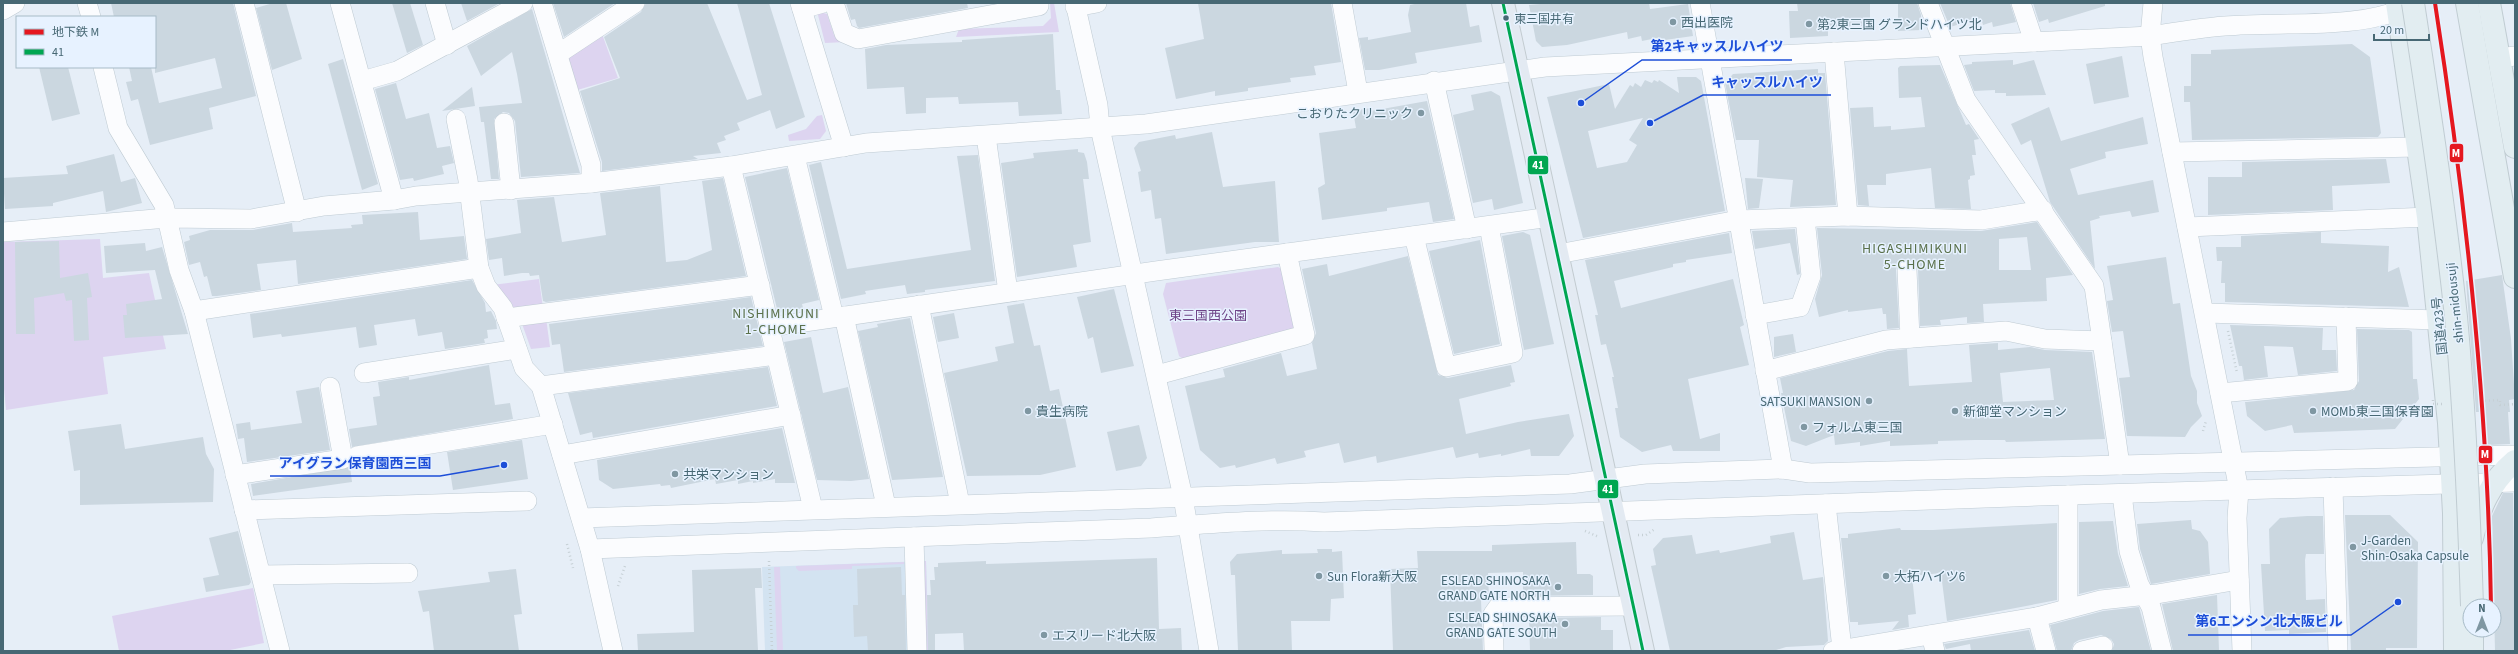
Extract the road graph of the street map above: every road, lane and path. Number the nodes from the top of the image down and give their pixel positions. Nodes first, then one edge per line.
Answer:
1 (15, 3) edge
2 (87, 3) edge
3 (244, 3) edge
4 (340, 3) edge
5 (435, 3) edge
6 (523, 3) edge
7 (542, 3) edge
8 (635, 3) edge
9 (822, 3) edge
10 (834, 3) edge
11 (1039, 3) edge
12 (1097, 3) edge
13 (1342, 3) edge
14 (1503, 3) edge
15 (1700, 3) edge
16 (1928, 3) edge
17 (2021, 3) edge
18 (2153, 3) edge
19 (2467, 3) edge
20 (2489, 3) edge
21 (1075, 5) edge
22 (2406, 5) edge
23 (801, 6) edge
24 (3, 10) edge
25 (91, 16) edge
26 (2150, 36) junction
27 (2034, 42) junction
28 (446, 45) junction
29 (1943, 47) junction
30 (1834, 52) junction
31 (558, 54) junction
32 (2507, 57) edge
33 (1709, 58) junction
34 (103, 68) edge
35 (1518, 70) junction
36 (362, 81) junction
37 (1434, 81) junction
38 (1358, 92) junction
39 (456, 119) dead end
40 (504, 123) dead end
41 (1100, 128) junction
42 (986, 136) junction
43 (844, 147) junction
44 (2418, 147) junction
45 (2515, 147) edge
46 (2172, 152) junction
47 (795, 156) junction
48 (732, 166) junction
49 (591, 183) junction
50 (512, 190) junction
51 (470, 193) junction
52 (394, 200) junction
53 (2043, 210) junction
54 (297, 212) junction
55 (1848, 216) junction
56 (2428, 217) junction
57 (167, 218) junction
58 (1550, 218) junction
59 (1804, 218) junction
60 (1738, 220) junction
61 (1489, 226) junction
62 (2187, 228) junction
63 (1467, 229) junction
64 (3, 232) edge
65 (1414, 236) junction
66 (1287, 253) junction
67 (1558, 254) junction
68 (478, 268) junction
69 (1907, 270) dead end
70 (1135, 274) junction
71 (2515, 277) edge
72 (760, 285) junction
73 (1008, 292) junction
74 (919, 305) junction
75 (194, 311) junction
76 (2204, 313) junction
77 (839, 316) junction
78 (1755, 316) junction
79 (2346, 317) junction
80 (506, 318) junction
81 (2439, 320) junction
82 (770, 327) junction
83 (1910, 338) junction
84 (2102, 341) junction
85 (517, 349) junction
86 (776, 355) junction
87 (1765, 371) junction
88 (364, 373) dead end
89 (1158, 375) junction
90 (541, 386) junction
91 (330, 387) dead end
92 (2220, 393) junction
93 (791, 415) junction
94 (553, 424) junction
95 (2514, 454) edge
96 (562, 455) junction
97 (357, 456) dead end
98 (2451, 457) junction
99 (2232, 462) junction
100 (2120, 465) junction
101 (1783, 470) junction
102 (235, 475) junction
103 (1607, 479) junction
104 (2515, 482) edge
105 (2487, 483) junction
106 (2452, 484) junction
107 (2333, 487) junction
108 (2239, 490) junction
109 (2122, 494) junction
110 (2068, 495) junction
111 (1184, 497) junction
112 (527, 501) dead end
113 (960, 504) junction
114 (1826, 504) junction
115 (886, 506) junction
116 (813, 509) junction
117 (244, 510) junction
118 (1614, 512) junction
119 (581, 518) junction
120 (1189, 525) junction
121 (914, 537) junction
122 (768, 542) junction
123 (590, 549) junction
124 (408, 573) dead end
125 (261, 575) junction
126 (2239, 580) junction
127 (2144, 595) junction
128 (2462, 598) edge
129 (2463, 598) edge
130 (2465, 598) edge
131 (1633, 606) junction
132 (2068, 608) junction
133 (2462, 614) edge
134 (2038, 617) junction
135 (2472, 638) edge
136 (1933, 643) edge
137 (2103, 646) dead end
138 (1863, 648) edge
139 (1837, 650) edge
140 (280, 651) edge
141 (613, 651) edge
142 (772, 651) edge
143 (917, 651) edge
144 (1209, 651) edge
145 (1494, 651) edge
146 (1643, 651) edge
147 (2046, 651) edge
148 (2084, 651) edge
149 (2162, 651) edge
150 (2242, 651) edge
151 (2338, 651) edge
152 (2455, 651) edge
153 (2472, 651) edge

1 - 24 street
2 - 25 street
3 - 54 street
4 - 36 street
5 - 28 street
6 - 28 street
7 - 31 street
8 - 31 street
9 - 23 street
10 - 11 street
12 - 21 street
13 - 38 street
14 - 35 main road
15 - 33 street
16 - 29 street
17 - 27 street
18 - 26 street
19 - 71 highway
20 - 32 highway
21 - 41 street
22 - 26 street
22 - 44 highway, 国道423号
22 - 129 highway, shin-midousuji, bridge
23 - 43 street
26 - 27 street
26 - 46 street
27 - 29 street
28 - 36 street
29 - 30 street
29 - 53 street
30 - 33 street
30 - 55 street
31 - 49 street
32 - 45 highway
33 - 35 street
33 - 60 street
34 - 57 street
35 - 37 street
35 - 58 main road
36 - 52 street
37 - 38 street
37 - 63 street
38 - 41 street
39 - 51 street
40 - 50 street
41 - 42 street
41 - 70 street
42 - 43 street
42 - 73 street
43 - 47 street
44 - 46 street
44 - 56 highway, 国道423号
46 - 62 street
47 - 48 street
47 - 77 street
48 - 49 street
48 - 72 street
49 - 50 street
50 - 51 street
51 - 52 street
51 - 68 street
52 - 54 street
53 - 55 street
53 - 84 street
54 - 57 street
55 - 59 street
56 - 62 street
56 - 81 highway, 国道423号
57 - 64 street
57 - 75 street
58 - 61 street
58 - 67 main road
59 - 60 street
59 - 78 street
60 - 67 street
60 - 78 street
61 - 63 street
61 - 65 street
62 - 76 street
63 - 65 street
65 - 66 street
66 - 70 street
66 - 89 street
67 - 103 main road
68 - 75 street
68 - 80 street
69 - 83 street
70 - 73 street
70 - 89 street
72 - 80 street
72 - 82 street
73 - 74 street
74 - 77 street
74 - 113 street
75 - 102 street
76 - 79 street
76 - 92 street
77 - 82 street
77 - 115 street
78 - 87 street
79 - 81 street
79 - 92 street
80 - 85 street
81 - 98 highway, 国道423号
82 - 86 street
83 - 84 street
83 - 87 street
84 - 100 street
85 - 88 street
85 - 90 street
86 - 90 street
86 - 93 street
87 - 101 street
89 - 111 street
90 - 94 street
91 - 102 street
92 - 99 street
93 - 96 street
93 - 116 street
94 - 96 street
94 - 97 street
95 - 98 street
95 - 105 highway
96 - 119 street
98 - 99 street
98 - 106 highway, 国道423号
99 - 100 street
99 - 108 street
100 - 101 street
101 - 103 street
102 - 117 street
103 - 111 street
103 - 118 main road
104 - 105 street
105 - 106 street
105 - 130 highway
106 - 107 street
106 - 128 highway, 国道423号
107 - 108 street
107 - 151 street
108 - 109 street
108 - 126 street
109 - 110 street
109 - 127 street
110 - 114 street
110 - 132 street
111 - 113 street
111 - 120 street
112 - 117 street
113 - 115 street
114 - 118 street
114 - 139 street
115 - 116 street
116 - 119 street
117 - 125 street
118 - 120 street
118 - 131 main road
119 - 123 street
120 - 121 street
120 - 144 street
121 - 122 street
121 - 143 street
122 - 123 street
122 - 142 path
123 - 141 street
124 - 125 street
125 - 140 street
126 - 127 street
126 - 150 street
127 - 132 street
127 - 149 street
131 - 145 street
131 - 146 main road
132 - 134 street
133 - 152 highway, 国道423号
134 - 136 street
134 - 147 street
135 - 153 highway
136 - 138 street
137 - 148 street
138 - 139 street

